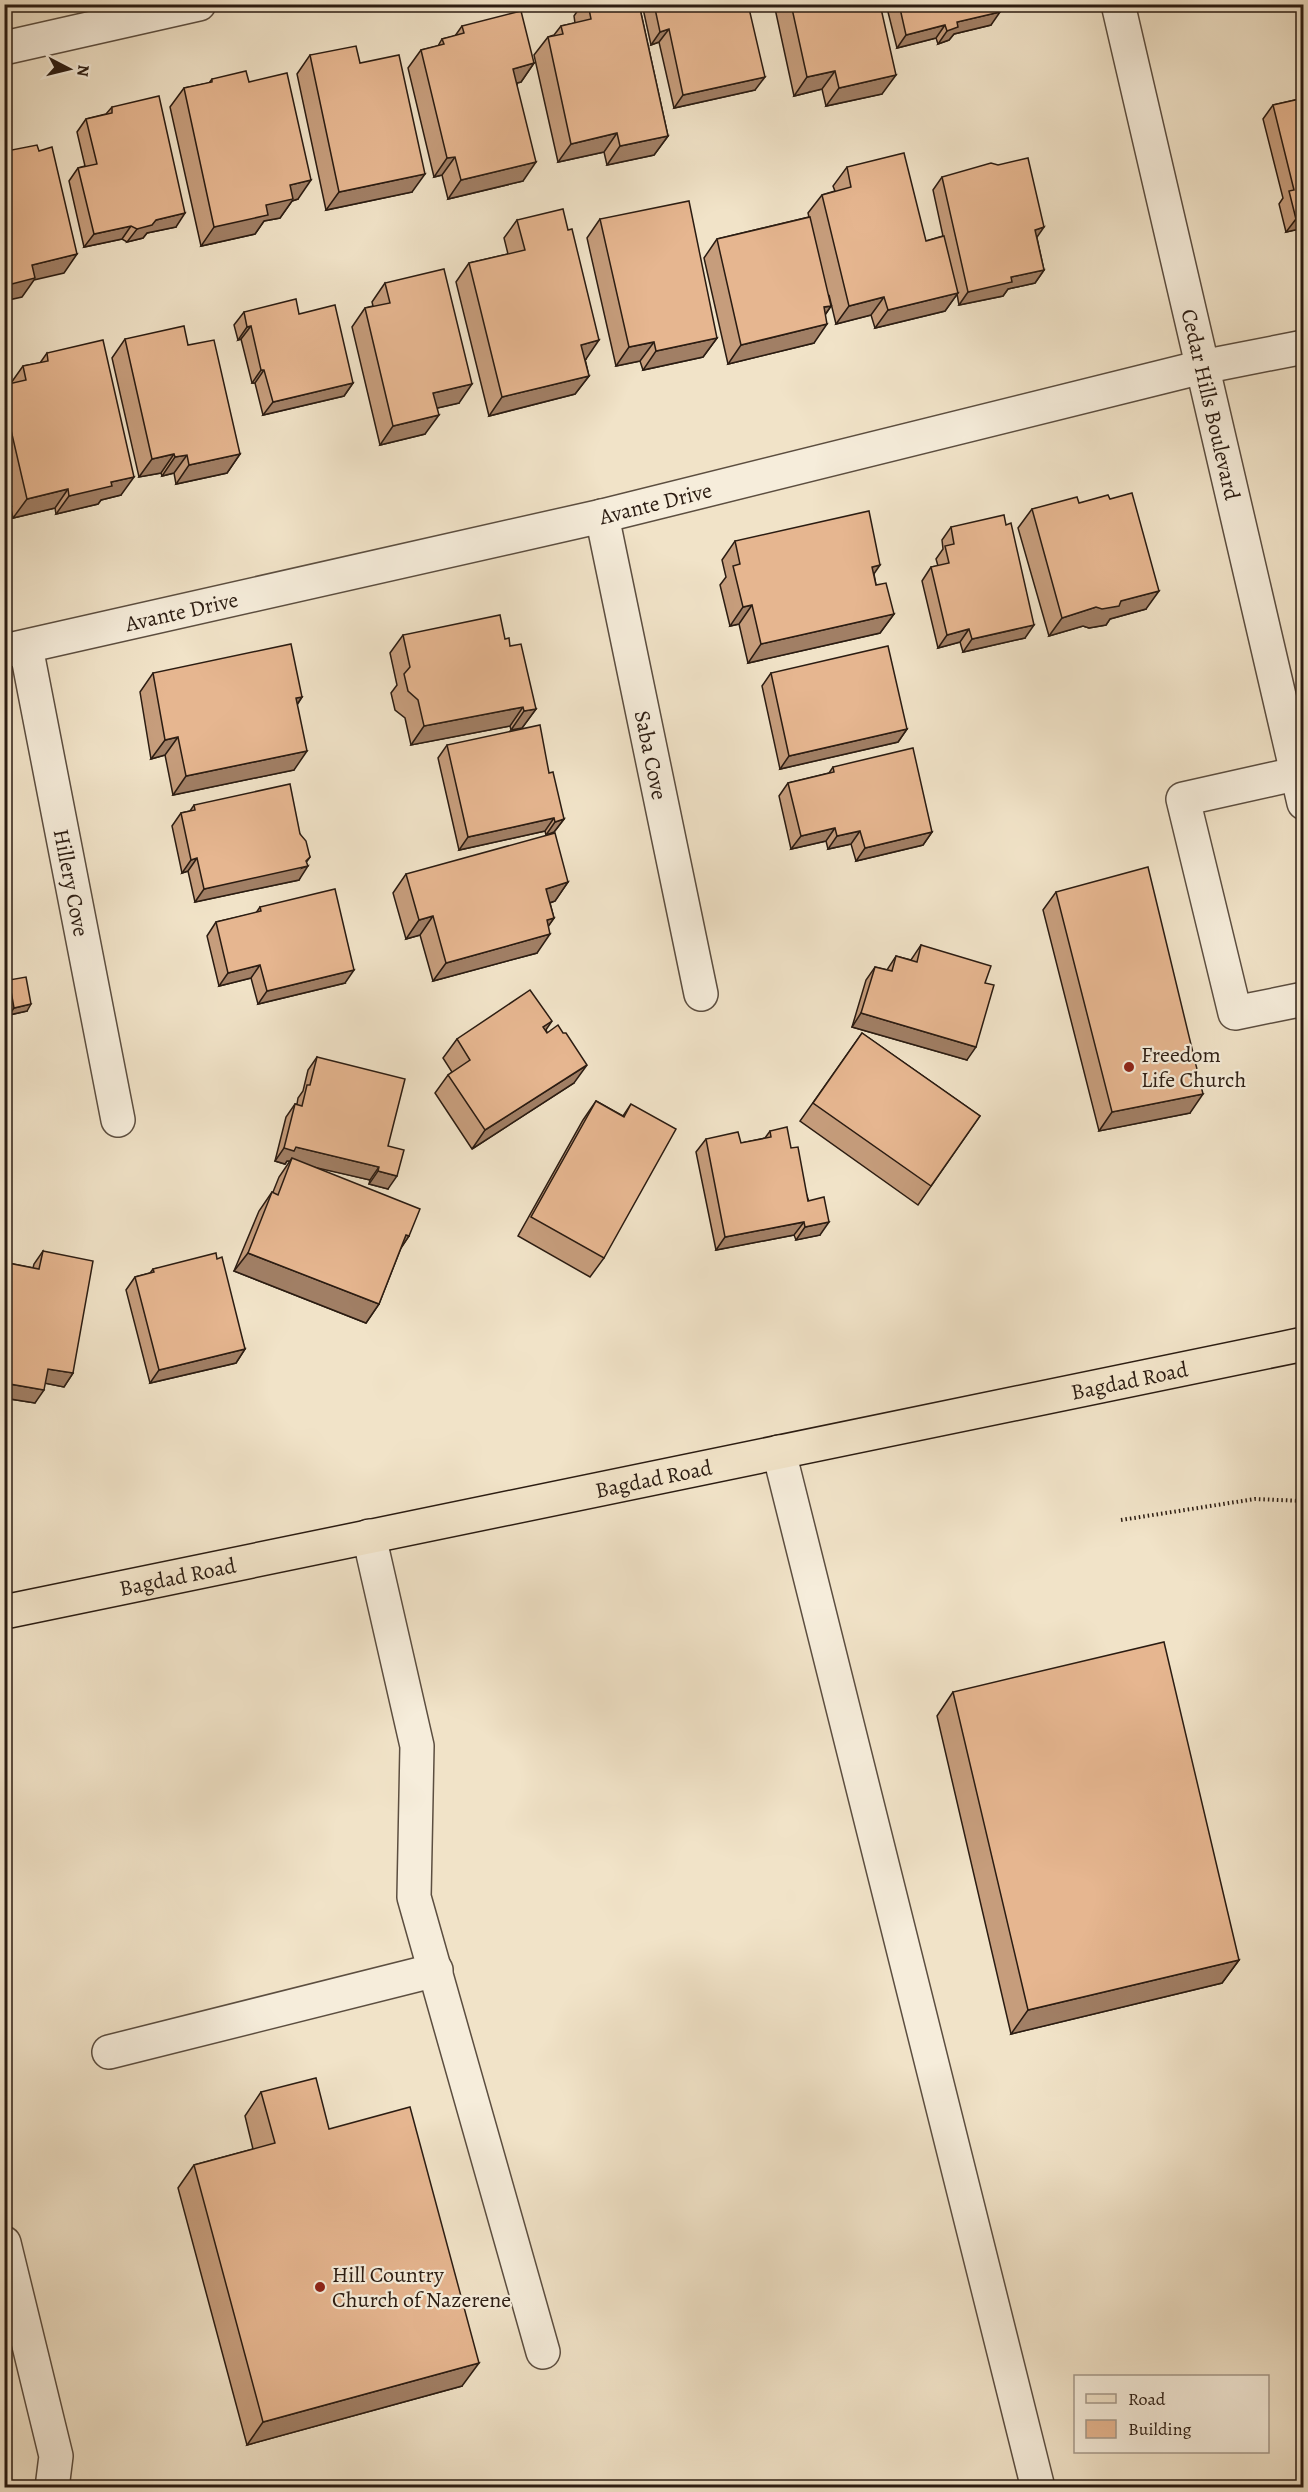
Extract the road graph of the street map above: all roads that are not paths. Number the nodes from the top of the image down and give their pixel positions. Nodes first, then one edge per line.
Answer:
1 (199, 4) edge
2 (1118, 4) edge
3 (4, 48) edge
4 (1304, 347) edge
5 (1202, 367) junction
6 (602, 516) junction
7 (15, 649) edge
8 (1301, 782) edge
9 (700, 994) dead end
10 (1304, 999) edge
11 (118, 1120) dead end
12 (1304, 1344) edge
13 (779, 1452) junction
14 (369, 1536) junction
15 (4, 1612) edge
16 (436, 1970) junction
17 (109, 2052) dead end
18 (4, 2243) edge
19 (543, 2352) dead end
20 (52, 2487) edge
21 (1038, 2487) edge

1 - 3 street
2 - 5 street, Cedar Hills Boulevard
4 - 5 street, Avante Drive
5 - 6 street, Avante Drive
5 - 8 street, Cedar Hills Boulevard
6 - 7 street, Avante Drive
6 - 9 street, Saba Cove
7 - 11 street, Hillery Cove
8 - 10 street
12 - 13 main road, Bagdad Road
13 - 14 main road, Bagdad Road
13 - 21 street
14 - 15 main road, Bagdad Road
14 - 16 street
16 - 17 street
16 - 19 street
18 - 20 street

